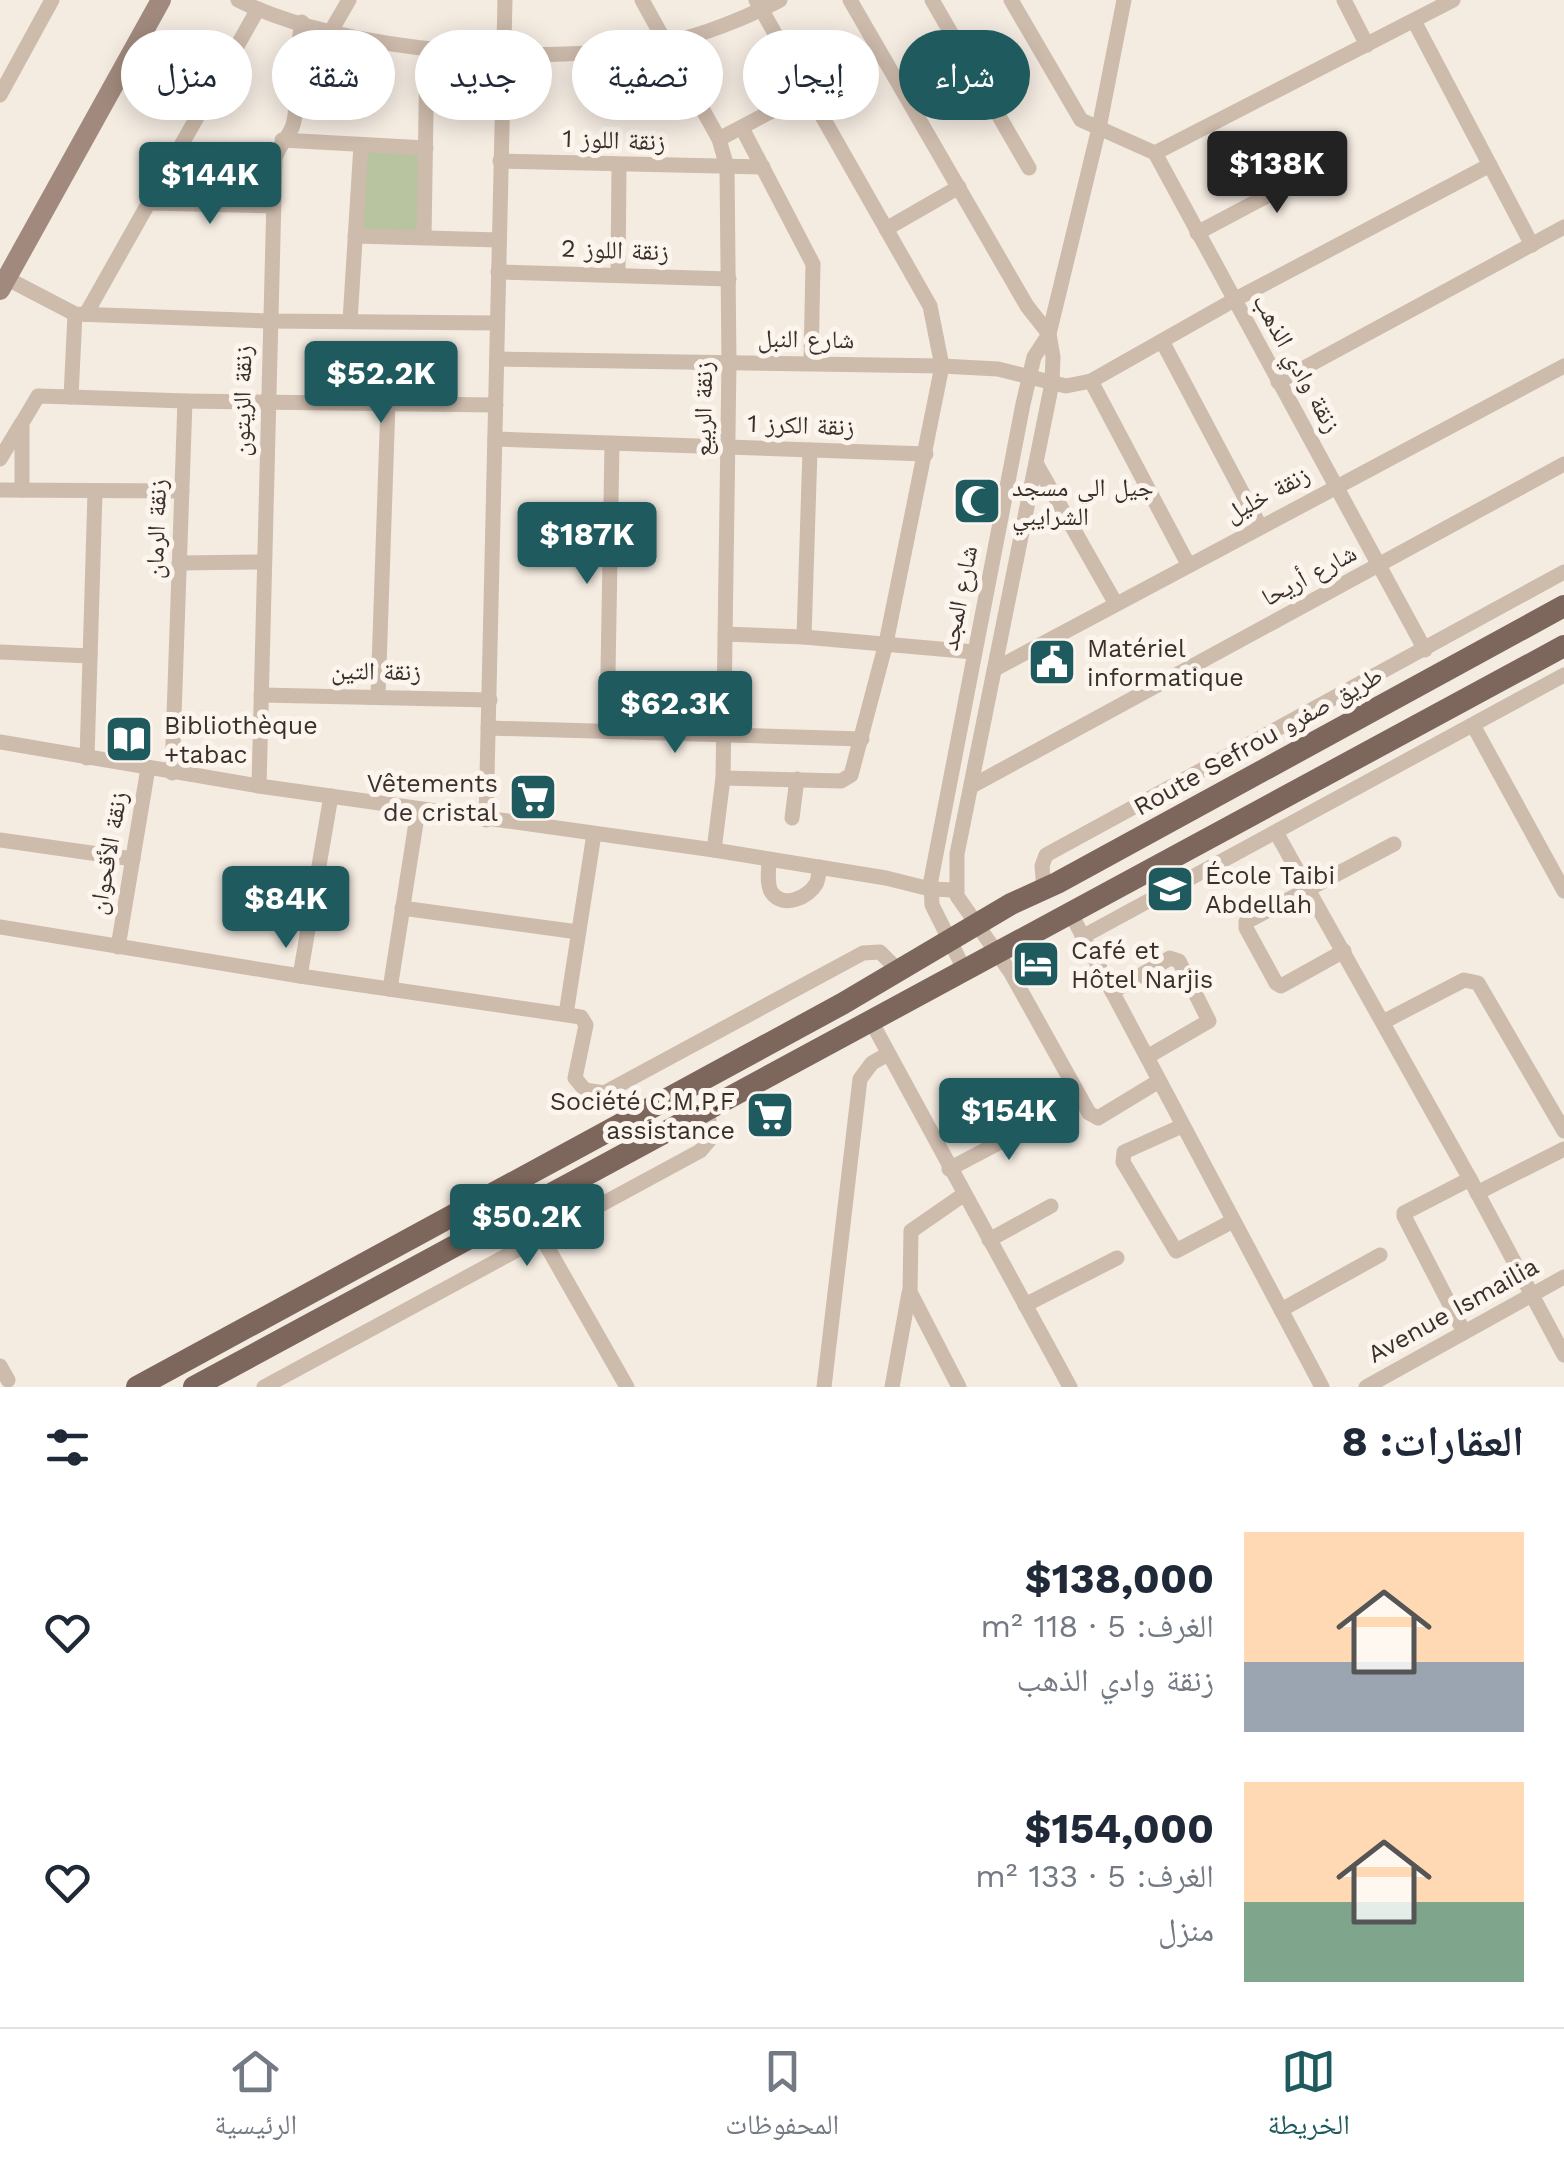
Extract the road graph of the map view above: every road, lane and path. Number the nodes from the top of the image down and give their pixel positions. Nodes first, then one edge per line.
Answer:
1 (52, 0) edge
2 (162, 0) edge
3 (349, 0) edge
4 (505, 0) edge
5 (642, 0) edge
6 (780, 0) edge
7 (850, 0) edge
8 (932, 0) edge
9 (1011, 0) edge
10 (1124, 0) edge
11 (1344, 0) edge
12 (1453, 0) edge
13 (249, 4) edge
14 (759, 5) edge
15 (1414, 21) junction
16 (302, 22) junction
17 (329, 30) edge
18 (333, 30) edge
19 (503, 30) edge
20 (659, 30) edge
21 (698, 30) edge
22 (773, 30) edge
23 (1367, 45) junction
24 (0, 95) edge
25 (427, 120) edge
26 (501, 120) edge
27 (709, 120) edge
28 (757, 120) edge
29 (824, 120) edge
30 (742, 128) junction
31 (1099, 128) junction
32 (719, 139) junction
33 (282, 140) junction
34 (360, 145) junction
35 (426, 148) junction
36 (1155, 153) junction
37 (1337, 159) dead end
38 (500, 162) junction
39 (1490, 165) junction
40 (619, 166) junction
41 (763, 167) junction
42 (727, 168) junction
43 (1029, 168) dead end
44 (958, 188) junction
45 (149, 202) junction
46 (273, 206) junction
47 (1564, 228) edge
48 (886, 229) junction
49 (1197, 233) junction
50 (355, 236) junction
51 (424, 238) junction
52 (499, 240) junction
53 (1532, 245) junction
54 (498, 272) junction
55 (5, 273) edge
56 (618, 275) junction
57 (729, 279) junction
58 (1234, 300) junction
59 (81, 314) junction
60 (269, 321) junction
61 (350, 321) junction
62 (497, 322) junction
63 (1049, 334) junction
64 (1162, 341) junction
65 (496, 358) junction
66 (729, 363) junction
67 (811, 363) junction
68 (942, 366) junction
69 (1564, 366) edge
70 (1029, 378) junction
71 (1092, 381) junction
72 (1278, 382) junction
73 (1052, 383) junction
74 (72, 397) junction
75 (185, 401) junction
76 (267, 403) junction
77 (388, 404) junction
78 (496, 405) junction
79 (22, 423) junction
80 (495, 439) junction
81 (612, 444) junction
82 (727, 448) junction
83 (810, 450) junction
84 (926, 454) junction
85 (0, 459) edge
86 (1564, 464) edge
87 (1036, 465) junction
88 (1336, 486) junction
89 (0, 490) edge
90 (22, 490) junction
91 (182, 492) junction
92 (96, 493) junction
93 (1260, 526) junction
94 (264, 562) junction
95 (179, 563) junction
96 (1188, 564) junction
97 (1380, 566) junction
98 (1564, 572) edge
99 (1116, 604) junction
100 (1564, 606) edge
101 (724, 634) junction
102 (804, 637) junction
103 (886, 643) junction
104 (1564, 646) edge
105 (1425, 650) junction
106 (0, 652) edge
107 (974, 652) junction
108 (90, 656) junction
109 (994, 668) junction
110 (1564, 675) edge
111 (261, 695) junction
112 (378, 696) junction
113 (490, 700) junction
114 (1473, 725) junction
115 (488, 728) junction
116 (607, 730) junction
117 (723, 735) junction
118 (862, 739) junction
119 (0, 742) edge
120 (86, 758) junction
121 (148, 768) junction
122 (172, 772) junction
123 (723, 778) junction
124 (797, 779) junction
125 (259, 786) junction
126 (972, 786) junction
127 (332, 796) junction
128 (418, 810) junction
129 (792, 818) dead end
130 (486, 820) junction
131 (594, 834) junction
132 (1277, 834) junction
133 (0, 840) edge
134 (1394, 844) dead end
135 (714, 850) junction
136 (132, 859) junction
137 (769, 860) junction
138 (820, 867) junction
139 (1308, 887) junction
140 (1044, 888) junction
141 (930, 889) junction
142 (956, 890) junction
143 (1564, 891) edge
144 (402, 908) junction
145 (1071, 914) junction
146 (978, 923) junction
147 (0, 927) edge
148 (578, 932) junction
149 (1082, 936) junction
150 (947, 941) junction
151 (118, 947) junction
152 (1344, 951) junction
153 (998, 952) junction
154 (898, 970) junction
155 (964, 971) junction
156 (300, 976) junction
157 (390, 989) junction
158 (1112, 992) junction
159 (566, 1014) junction
160 (872, 1021) junction
161 (1383, 1022) junction
162 (888, 1054) junction
163 (1146, 1057) junction
164 (1159, 1081) junction
165 (707, 1110) junction
166 (1048, 1117) dead end
167 (1182, 1126) junction
168 (1564, 1131) edge
169 (1564, 1149) edge
170 (950, 1169) junction
171 (1474, 1186) junction
172 (964, 1195) junction
173 (1051, 1206) dead end
174 (1234, 1221) junction
175 (541, 1236) junction
176 (989, 1240) junction
177 (1380, 1255) dead end
178 (1117, 1258) dead end
179 (1564, 1277) edge
180 (910, 1292) junction
181 (1530, 1294) junction
182 (1025, 1305) junction
183 (1281, 1310) junction
184 (1464, 1332) junction
185 (1564, 1355) edge
186 (137, 1387) edge
187 (194, 1387) edge
188 (264, 1387) edge
189 (626, 1387) edge
190 (824, 1387) edge
191 (892, 1387) edge
192 (959, 1387) edge
193 (1070, 1387) edge
194 (1322, 1387) edge
195 (1366, 1387) edge

1 - 24 street
2 - 55 street
3 - 18 street
4 - 19 street
5 - 20 street, زنقة الربيع
6 - 14 street
7 - 44 street
8 - 43 street
9 - 31 street
10 - 31 street
11 - 23 street
12 - 15 street
13 - 16 street
13 - 45 street
14 - 21 street
14 - 22 street
15 - 23 street
15 - 39 street
16 - 17 street
16 - 33 street, زنقة الزيتون
23 - 36 street
25 - 35 street
26 - 38 street
27 - 32 street, زنقة الربيع
28 - 30 street
29 - 48 street
30 - 32 street
30 - 41 street
31 - 36 street
31 - 63 street
32 - 42 street, زنقة الربيع
33 - 34 street
33 - 46 street, زنقة الزيتون
34 - 35 street
34 - 50 street
35 - 51 street
36 - 49 street, زنقة وادي الذهب
37 - 49 street
38 - 40 street, زنقة اللوز 1
38 - 52 street
39 - 53 street
39 - 58 street
40 - 42 street, زنقة اللوز 1
40 - 56 street
41 - 42 street, زنقة اللوز 1
41 - 67 street
42 - 57 street, زنقة الربيع
44 - 48 street
44 - 63 street
45 - 46 street
45 - 59 street
46 - 60 street, زنقة الزيتون
47 - 53 street
48 - 68 street
49 - 58 street, زنقة وادي الذهب
50 - 51 street
50 - 61 street
51 - 52 street
52 - 54 street
53 - 72 street
54 - 56 street, زنقة اللوز 2
54 - 62 street
55 - 59 street
56 - 57 street, زنقة اللوز 2
57 - 66 street, زنقة الربيع
58 - 64 street
58 - 72 street, زنقة وادي الذهب
59 - 60 street
59 - 74 street
60 - 61 street
60 - 76 street, زنقة الزيتون
61 - 62 street
62 - 65 street
63 - 70 street, شارع المجد
63 - 73 street, شارع المجد
64 - 71 street
64 - 93 street
65 - 66 street, شارع النبل
65 - 78 street
66 - 67 street, شارع النبل
66 - 82 street, زنقة الربيع
67 - 68 street, شارع النبل
68 - 70 street, شارع النبل
68 - 84 street
69 - 88 street, زنقة خليل
70 - 73 street, شارع النبل
70 - 107 street, شارع المجد
71 - 73 street, شارع النبل
71 - 96 street
72 - 88 street, زنقة وادي الذهب
73 - 87 street, شارع المجد
74 - 75 street
74 - 79 street
75 - 76 street
75 - 91 street, زنقة الرمان
76 - 77 street
76 - 94 street, زنقة الزيتون
77 - 78 street
77 - 112 street
78 - 80 street
79 - 85 street
79 - 90 street
80 - 81 street, زنقة الكرز 1
80 - 113 street
81 - 82 street, زنقة الكرز 1
81 - 116 street
82 - 83 street, زنقة الكرز 1
82 - 101 street, زنقة الربيع
83 - 84 street, زنقة الكرز 1
83 - 102 street
84 - 103 street
86 - 97 street, شارع أريحا
87 - 99 street
87 - 109 street, شارع المجد
88 - 93 street, زنقة خليل
88 - 97 street, زنقة وادي الذهب
89 - 90 street
90 - 92 street
91 - 92 street
91 - 95 street, زنقة الرمان
92 - 108 street
93 - 96 street, زنقة خليل
94 - 95 street
94 - 111 street, زنقة الزيتون
95 - 122 street, زنقة الرمان
96 - 99 street, زنقة خليل
97 - 105 street, زنقة وادي الذهب
97 - 126 street, شارع أريحا
98 - 105 street
99 - 109 street, زنقة خليل
100 - 140 main road, Route Sefrou طريق صفرو
101 - 102 street
101 - 117 street, زنقة الربيع
102 - 103 street
103 - 107 street
103 - 118 street
104 - 145 main road
105 - 140 street
106 - 108 street
107 - 141 street, شارع المجد
108 - 120 street
109 - 126 street, شارع المجد
110 - 114 street
111 - 112 street, زنقة التين
111 - 125 street, زنقة الزيتون
112 - 113 street, زنقة التين
113 - 115 street
114 - 132 street
114 - 143 street
115 - 116 street
115 - 130 street
116 - 117 street
117 - 118 street
117 - 123 street, زنقة الربيع
118 - 124 street
119 - 120 street
120 - 121 street
121 - 122 street
121 - 136 street, زنقة الأقحوان
122 - 125 street
123 - 124 street
123 - 135 street, زنقة الربيع
124 - 129 street
125 - 127 street
126 - 142 street, شارع المجد
127 - 128 street
127 - 156 street
128 - 130 street
128 - 144 street
130 - 131 street
131 - 135 street
131 - 148 street
132 - 139 street
132 - 149 street
133 - 136 street
134 - 139 street
135 - 137 street
136 - 151 street, زنقة الأقحوان
137 - 138 street
137 - 138 street
138 - 141 street
139 - 152 street
139 - 152 street
140 - 146 main road, Route Sefrou طريق صفرو
141 - 142 street
141 - 150 street, شارع المجد
142 - 146 street
144 - 148 street
144 - 157 street
145 - 149 street
145 - 153 main road
146 - 150 main road, Route Sefrou طريق صفرو
146 - 153 street
147 - 151 street
148 - 159 street
149 - 158 street
150 - 154 main road, Route Sefrou طريق صفرو
150 - 155 street, شارع المجد
151 - 156 street
152 - 161 street
153 - 155 main road
153 - 164 street
154 - 159 street
154 - 186 main road, Route Sefrou طريق صفرو
155 - 160 main road
156 - 157 street
157 - 159 street
158 - 163 street
158 - 163 street
160 - 162 street
160 - 165 main road
161 - 168 street
161 - 171 street
162 - 170 street
162 - 190 street
163 - 164 street
164 - 167 street
165 - 175 street
165 - 187 main road
166 - 170 street
167 - 174 street
167 - 174 street
169 - 171 street
170 - 172 street
171 - 181 street
171 - 184 street
172 - 176 street
172 - 180 street
173 - 176 street
174 - 183 street
175 - 188 street
175 - 189 street
176 - 182 street
177 - 183 street
178 - 182 street
179 - 181 street, Avenue Ismailia
180 - 191 street
180 - 192 street
181 - 184 street, Avenue Ismailia
181 - 185 street
182 - 193 street
183 - 194 street
184 - 195 street, Avenue Ismailia

